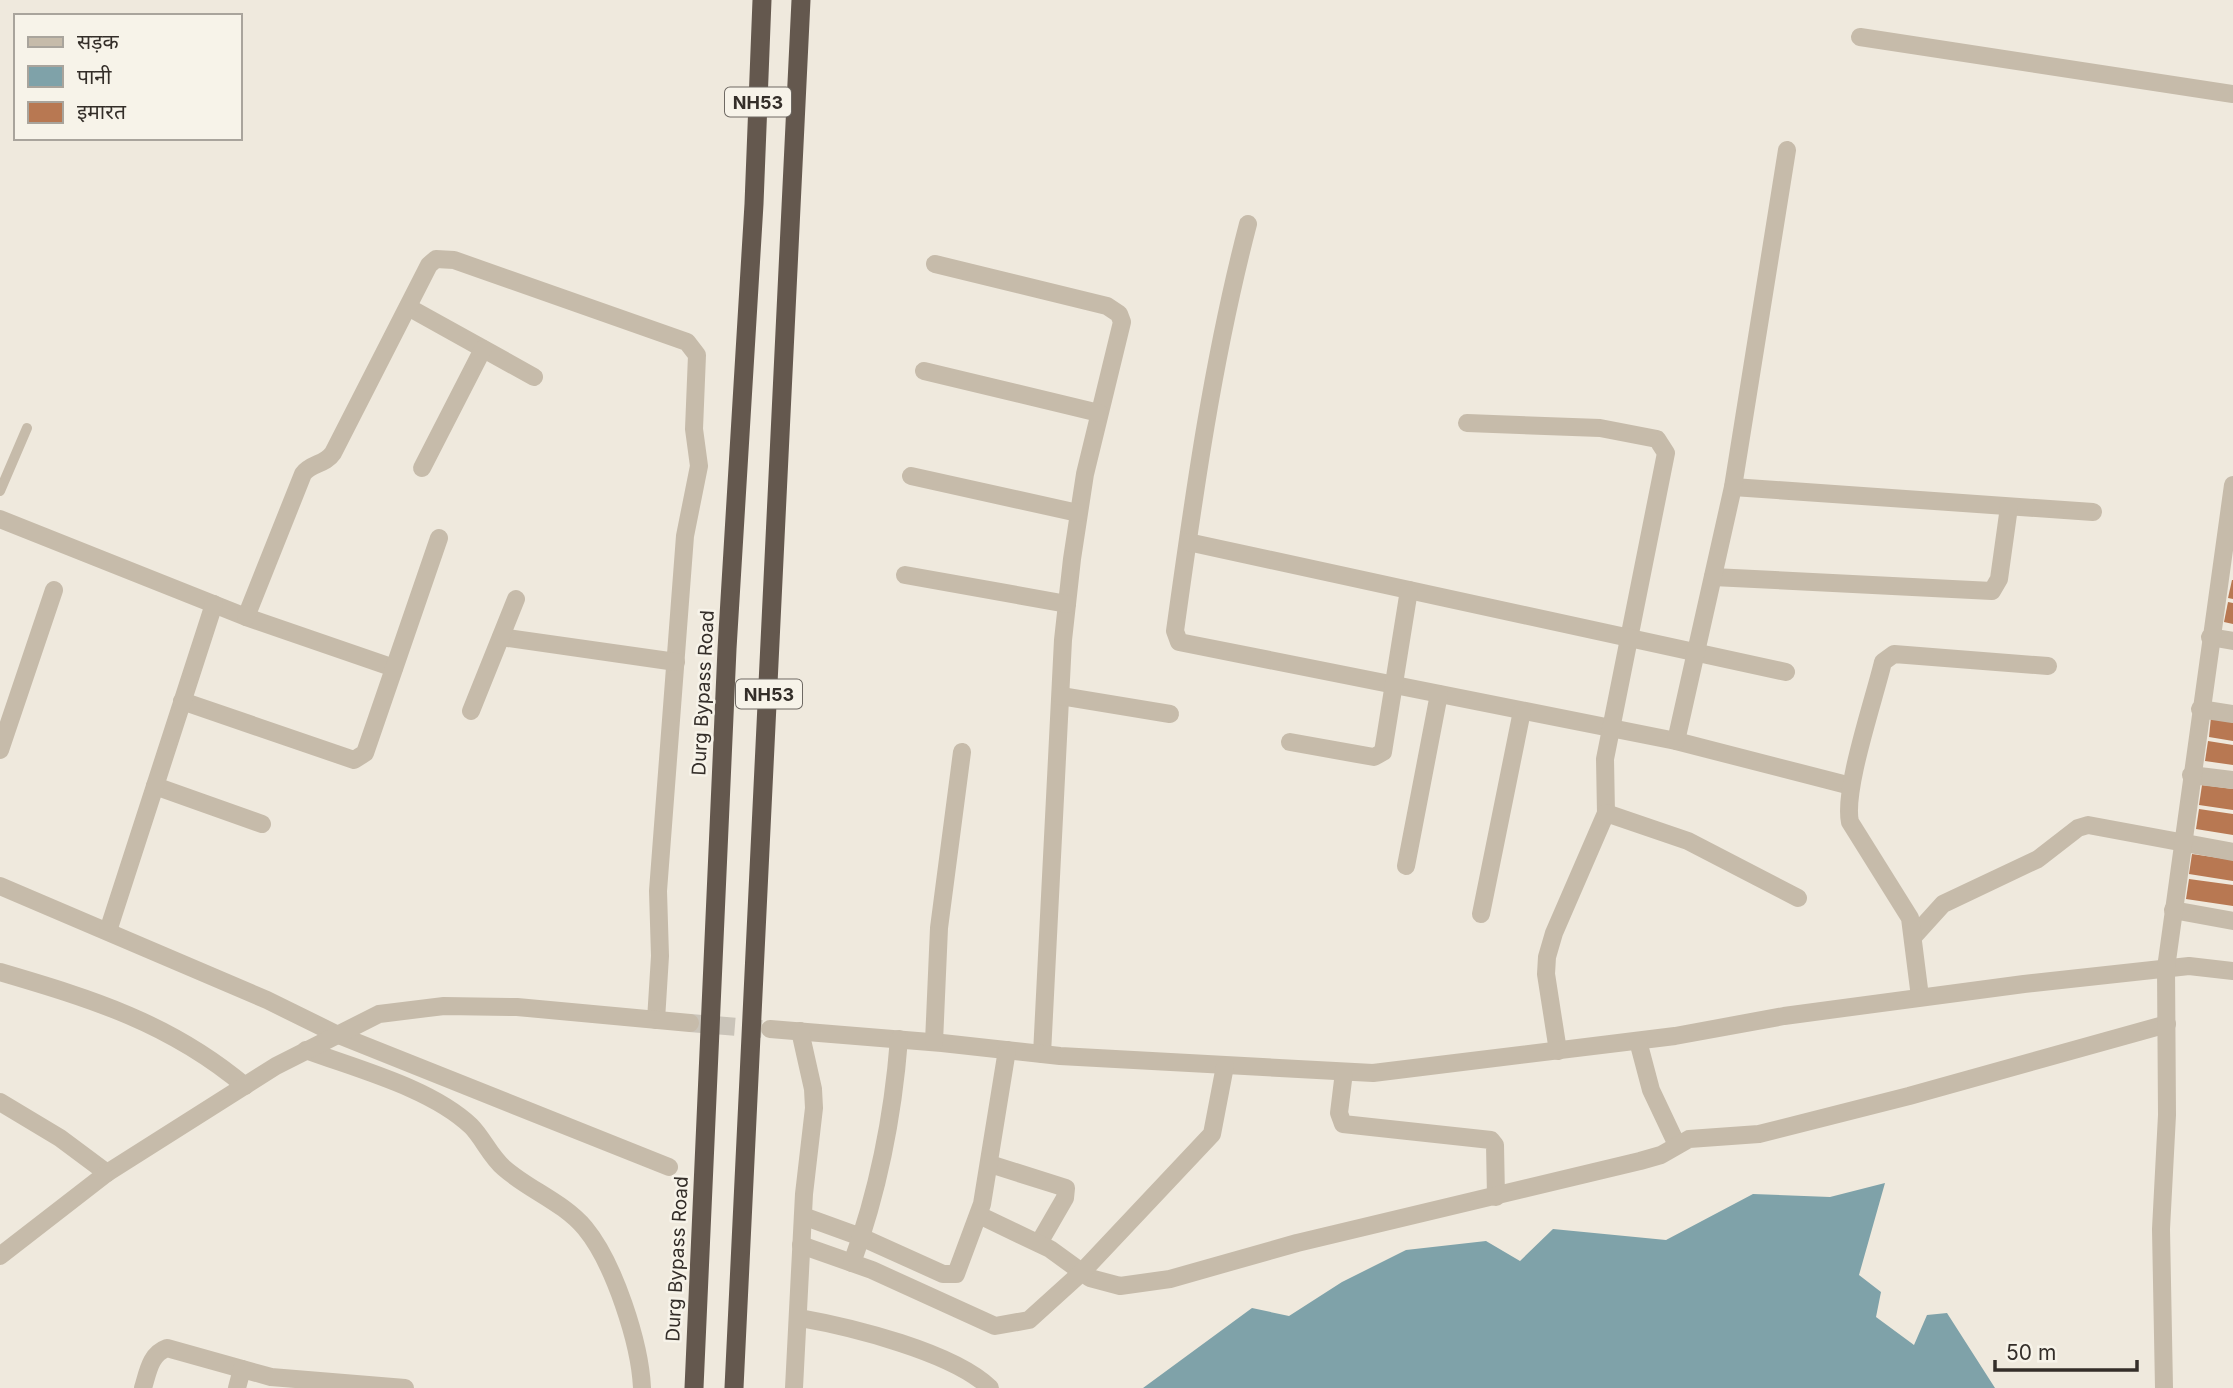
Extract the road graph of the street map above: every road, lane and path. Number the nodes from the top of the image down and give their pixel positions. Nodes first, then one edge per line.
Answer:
1 (762, 0) edge
2 (801, 0) edge
3 (1860, 37) dead end
4 (2233, 94) edge
5 (1787, 150) dead end
6 (1248, 224) dead end
7 (935, 264) dead end
8 (408, 307) junction
9 (483, 349) junction
10 (924, 371) dead end
11 (534, 377) dead end
12 (1099, 413) junction
13 (1467, 423) dead end
14 (27, 428) dead end
15 (422, 468) dead end
16 (911, 476) dead end
17 (1733, 487) junction
18 (0, 491) edge
19 (2232, 494) edge
20 (2009, 506) junction
21 (2093, 512) dead end
22 (1078, 513) junction
23 (0, 519) edge
24 (439, 538) dead end
25 (1188, 542) junction
26 (2227, 570) edge
27 (905, 575) dead end
28 (1713, 576) junction
29 (54, 590) dead end
30 (1409, 590) junction
31 (516, 599) dead end
32 (214, 604) junction
33 (1067, 604) junction
34 (246, 618) junction
35 (501, 636) junction
36 (2210, 637) junction
37 (1628, 638) junction
38 (2233, 641) edge
39 (1695, 653) junction
40 (676, 662) junction
41 (2048, 666) dead end
42 (394, 668) junction
43 (1786, 672) dead end
44 (1395, 685) junction
45 (1439, 694) junction
46 (1061, 696) junction
47 (182, 701) junction
48 (2200, 709) junction
49 (471, 711) dead end
50 (1522, 711) junction
51 (1170, 714) dead end
52 (2233, 714) edge
53 (1611, 729) junction
54 (1676, 741) junction
55 (1290, 742) dead end
56 (0, 750) edge
57 (962, 752) dead end
58 (2191, 775) junction
59 (2233, 780) edge
60 (155, 786) junction
61 (1851, 786) junction
62 (1606, 813) junction
63 (262, 824) dead end
64 (2182, 845) junction
65 (2233, 852) edge
66 (1406, 866) dead end
67 (0, 886) edge
68 (1798, 898) dead end
69 (2173, 910) junction
70 (1481, 914) dead end
71 (2233, 921) edge
72 (108, 931) junction
73 (1914, 936) junction
74 (2166, 968) junction
75 (2233, 971) edge
76 (0, 972) edge
77 (1920, 998) junction
78 (656, 1020) junction
79 (690, 1023) tunnel mouth
80 (2167, 1024) junction
81 (770, 1029) tunnel mouth
82 (800, 1031) junction
83 (336, 1034) junction
84 (899, 1039) junction
85 (1638, 1041) junction
86 (934, 1042) junction
87 (310, 1048) junction
88 (1007, 1050) junction
89 (1558, 1051) junction
90 (1042, 1054) junction
91 (1225, 1066) junction
92 (1344, 1072) junction
93 (245, 1086) junction
94 (0, 1101) edge
95 (1676, 1145) junction
96 (990, 1164) junction
97 (669, 1167) dead end
98 (107, 1173) junction
99 (1496, 1197) junction
100 (979, 1214) junction
101 (803, 1216) junction
102 (861, 1237) junction
103 (1039, 1243) junction
104 (802, 1245) junction
105 (0, 1256) edge
106 (852, 1263) junction
107 (1074, 1267) junction
108 (800, 1318) junction
109 (242, 1369) junction
110 (143, 1388) edge
111 (237, 1388) edge
112 (405, 1388) edge
113 (642, 1388) edge
114 (694, 1388) edge
115 (734, 1388) edge
116 (794, 1388) edge
117 (990, 1388) edge
118 (2164, 1388) edge

1 - 114 highway, Durg Bypass Road / NH53
2 - 115 highway, NH53
3 - 4 street
5 - 17 street
6 - 25 street
7 - 12 street
8 - 9 street
8 - 34 street
8 - 40 street
9 - 11 street
9 - 15 street
10 - 12 street
12 - 22 street
13 - 37 street
14 - 18 lane
16 - 22 street
17 - 20 street
17 - 28 street
19 - 26 street
20 - 21 street
20 - 28 street
22 - 33 street
23 - 32 street
24 - 42 street
25 - 30 street
25 - 44 street
26 - 36 street
27 - 33 street
28 - 39 street
29 - 56 street
30 - 37 street
30 - 44 street
31 - 35 street
32 - 34 street
32 - 47 street
33 - 46 street
34 - 42 street
35 - 40 street
35 - 49 street
36 - 38 street
36 - 48 street
37 - 39 street
37 - 53 street
39 - 43 street
39 - 54 street
40 - 78 street
41 - 61 street
42 - 47 street
44 - 45 street
44 - 55 street
45 - 50 street
45 - 66 street
46 - 51 street
46 - 90 street
47 - 60 street
48 - 52 street
48 - 58 street
50 - 53 street
50 - 70 street
53 - 54 street
53 - 62 street
54 - 61 street
57 - 86 street
58 - 59 street
58 - 64 street
60 - 63 street
60 - 72 street
61 - 73 street
62 - 68 street
62 - 89 street
64 - 65 street
64 - 69 street
64 - 73 street
67 - 72 street
69 - 71 street
69 - 74 street
72 - 83 street
73 - 77 street
74 - 75 street
74 - 77 street
74 - 80 street
76 - 93 street
77 - 85 street
78 - 79 street
78 - 83 street
80 - 95 street
80 - 118 street
81 - 82 street
82 - 84 street
82 - 101 street
83 - 87 street
83 - 97 street
84 - 86 street
84 - 102 street
85 - 89 street
85 - 95 street
86 - 88 street
87 - 93 street
87 - 113 street
88 - 90 street
88 - 96 street
89 - 92 street
90 - 91 street
91 - 92 street
91 - 107 street
92 - 99 street
93 - 98 street
94 - 98 street
95 - 99 street
96 - 100 street
96 - 103 street
98 - 105 street
99 - 107 street
100 - 102 street
100 - 103 street
101 - 102 street
101 - 104 street
102 - 106 street
103 - 107 street
104 - 106 street
104 - 108 street
106 - 107 street
108 - 116 street
108 - 117 street
109 - 110 street
109 - 111 street
109 - 112 street

